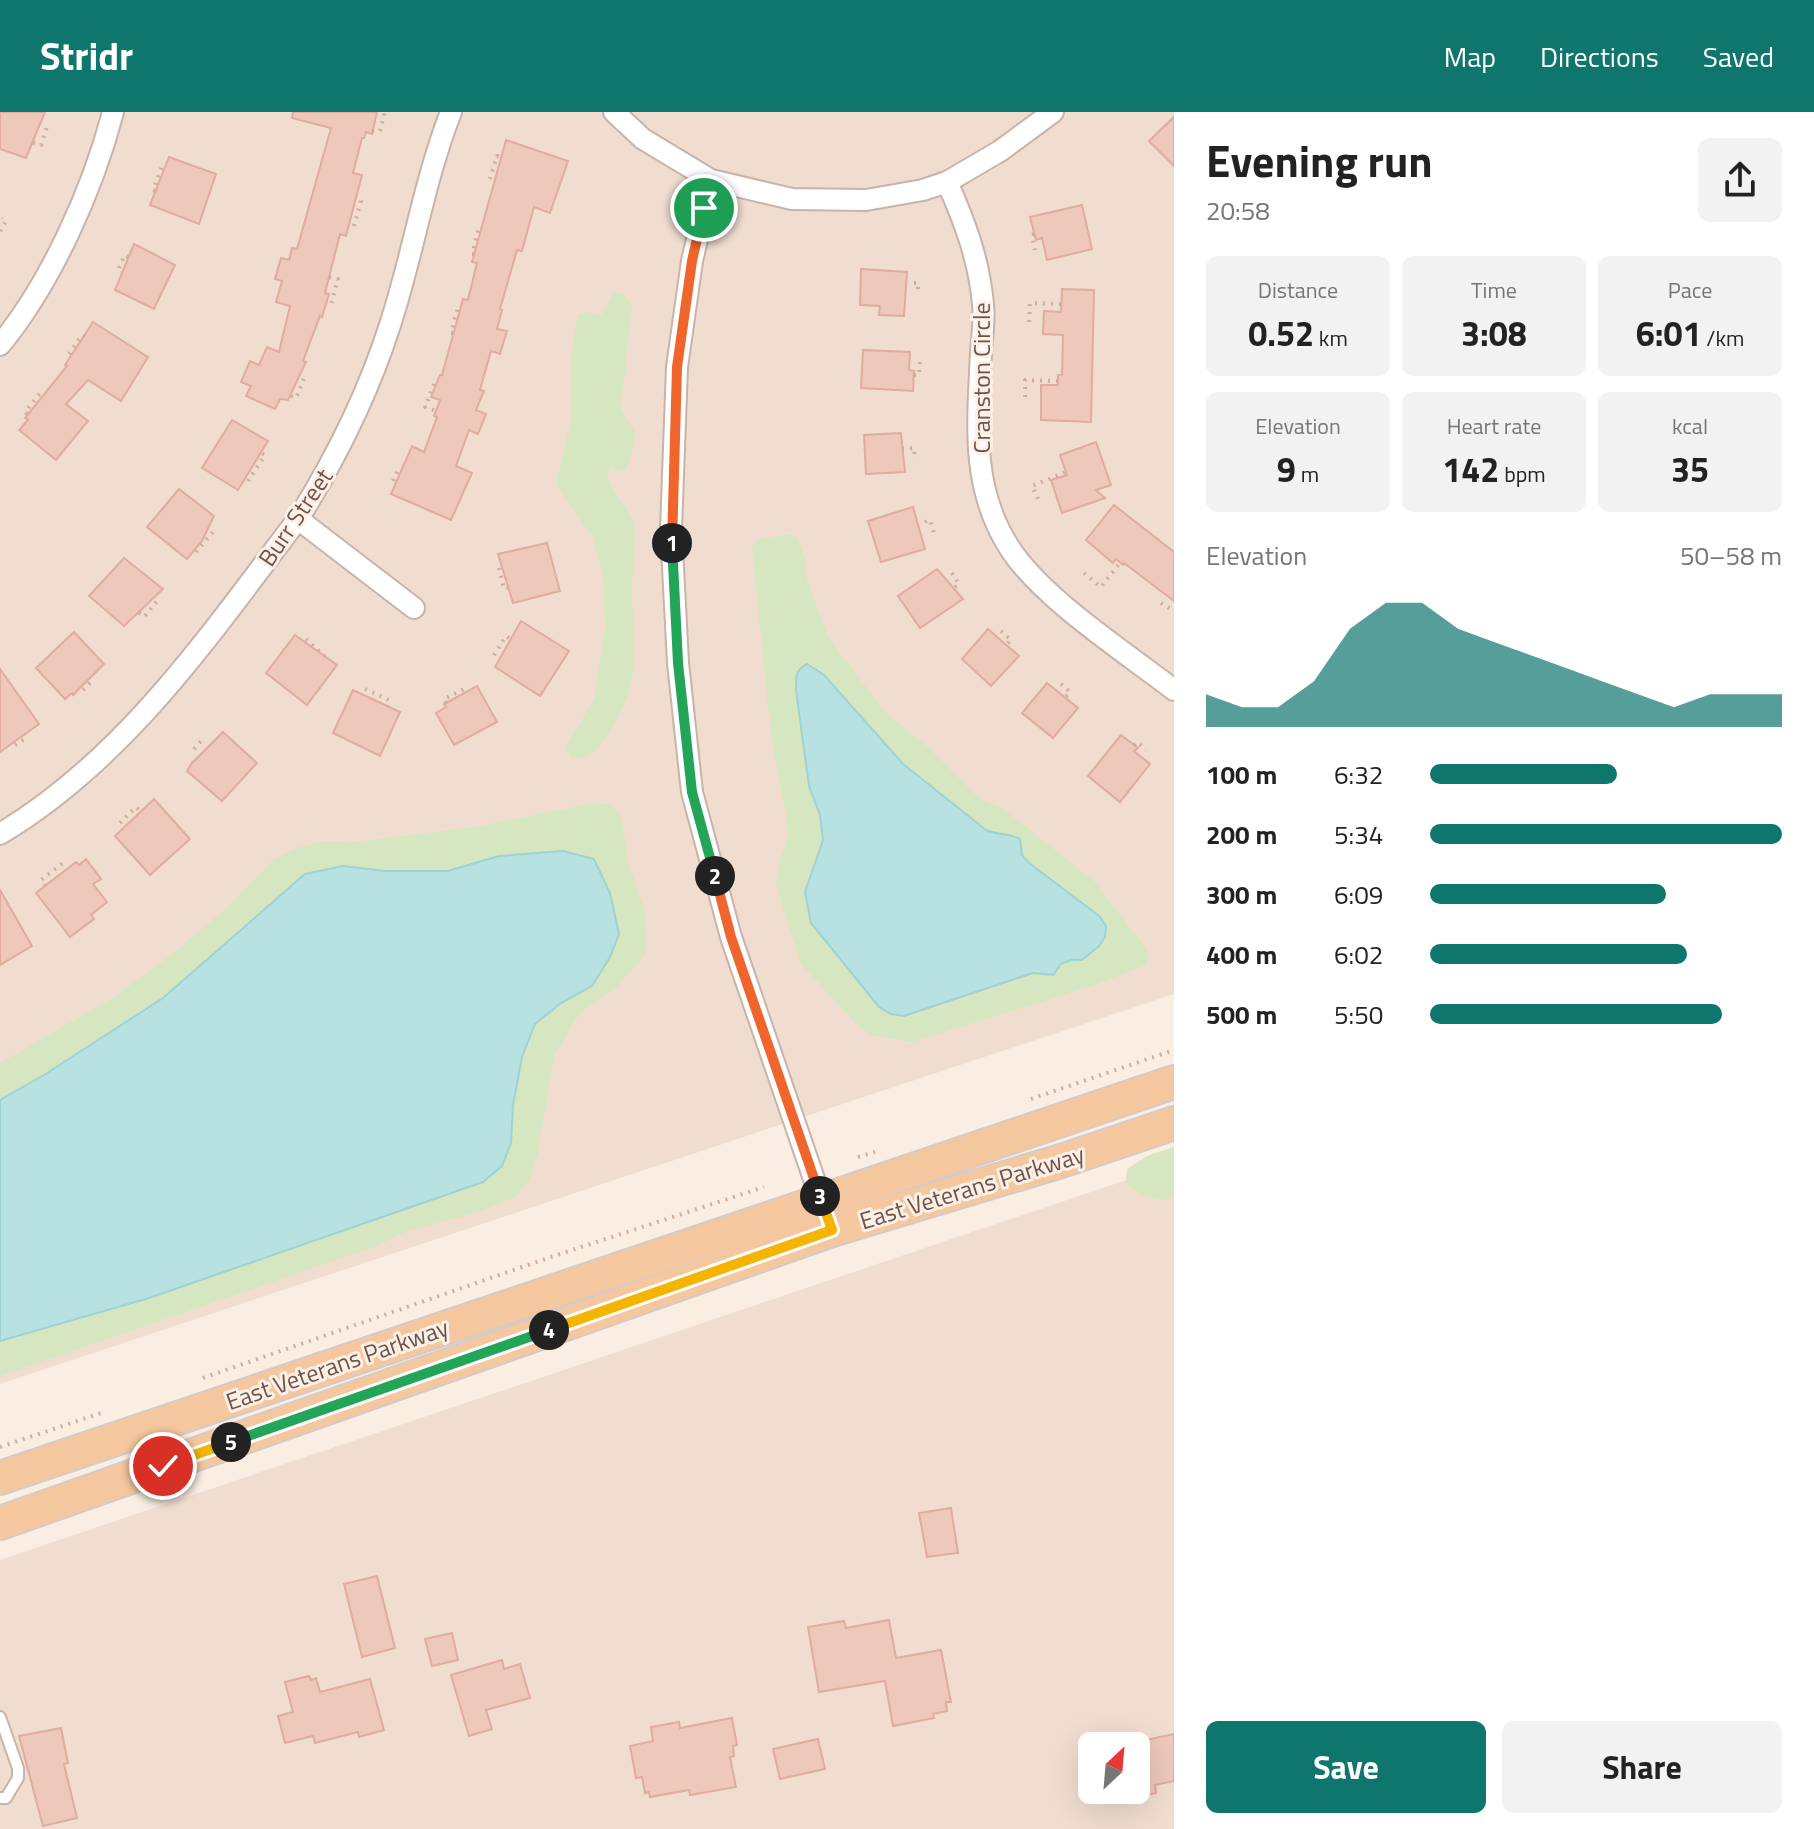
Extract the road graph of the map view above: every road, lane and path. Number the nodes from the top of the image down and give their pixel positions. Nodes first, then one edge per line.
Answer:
1 (113, 112) edge
2 (385, 112) edge
3 (451, 112) edge
4 (614, 112) edge
5 (1053, 112) edge
6 (48, 124) dead end
7 (372, 131) dead end
8 (33, 143) dead end
9 (500, 157) dead end
10 (162, 166) dead end
11 (490, 179) dead end
12 (711, 180) junction
13 (947, 182) junction
14 (155, 191) dead end
15 (356, 197) dead end
16 (2, 218) edge
17 (354, 226) dead end
18 (479, 228) dead end
19 (0, 231) edge
20 (1034, 234) dead end
21 (1035, 250) dead end
22 (474, 254) dead end
23 (128, 257) dead end
24 (119, 268) dead end
25 (329, 277) dead end
26 (914, 283) dead end
27 (918, 295) dead end
28 (331, 304) dead end
29 (1061, 304) dead end
30 (458, 307) dead end
31 (1029, 322) dead end
32 (453, 333) dead end
33 (87, 338) dead end
34 (0, 345) edge
35 (69, 354) dead end
36 (920, 362) dead end
37 (306, 374) dead end
38 (914, 375) dead end
39 (1058, 381) dead end
40 (434, 384) dead end
41 (41, 392) dead end
42 (291, 396) dead end
43 (1025, 397) dead end
44 (436, 411) dead end
45 (27, 414) dead end
46 (902, 449) dead end
47 (261, 453) dead end
48 (915, 460) dead end
49 (401, 471) dead end
50 (1066, 472) dead end
51 (248, 481) dead end
52 (393, 481) dead end
53 (1038, 499) dead end
54 (298, 519) junction
55 (925, 522) dead end
56 (209, 528) dead end
57 (934, 533) dead end
58 (196, 552) dead end
59 (1120, 563) dead end
60 (499, 568) dead end
61 (952, 573) dead end
62 (1084, 573) dead end
63 (955, 587) dead end
64 (507, 588) dead end
65 (158, 600) dead end
66 (1161, 603) dead end
67 (414, 608) dead end
68 (1174, 611) edge
69 (139, 613) dead end
70 (1001, 631) dead end
71 (509, 638) dead end
72 (306, 639) dead end
73 (1006, 645) dead end
74 (494, 655) dead end
75 (325, 656) dead end
76 (89, 678) dead end
77 (1061, 684) dead end
78 (466, 688) dead end
79 (365, 689) dead end
80 (83, 690) dead end
81 (1174, 690) edge
82 (1065, 698) dead end
83 (446, 703) dead end
84 (386, 706) dead end
85 (24, 735) dead end
86 (205, 743) dead end
87 (15, 745) dead end
88 (1134, 745) dead end
89 (194, 749) dead end
90 (1146, 750) dead end
91 (140, 811) dead end
92 (120, 823) dead end
93 (0, 834) edge
94 (63, 863) dead end
95 (45, 886) dead end
96 (1174, 1082) edge
97 (1174, 1123) edge
98 (764, 1187) dead end
99 (827, 1215) junction
100 (203, 1378) dead end
101 (116, 1408) dead end
102 (0, 1447) edge
103 (0, 1478) edge
104 (0, 1523) edge
105 (0, 1717) edge
106 (0, 1798) edge

1 - 34 street
2 - 7 path
3 - 54 street, Burr Street
4 - 12 street
5 - 13 street
6 - 8 path
9 - 11 path
10 - 14 path
12 - 13 street
12 - 99 street
13 - 81 street, Cranston Circle
15 - 17 path
16 - 19 path
18 - 22 path
20 - 21 path
23 - 24 path
25 - 28 path
26 - 27 path
29 - 31 path
30 - 32 path
33 - 35 path
36 - 38 path
37 - 42 path
39 - 43 path
40 - 44 path
41 - 45 path
46 - 48 path
47 - 51 path
49 - 52 path
50 - 53 path
54 - 67 street
54 - 93 street, Burr Street
55 - 57 path
56 - 58 path
59 - 62 path
60 - 64 path
61 - 63 path
65 - 69 path
66 - 68 path
70 - 73 path
71 - 74 path
72 - 75 path
76 - 80 path
77 - 82 path
78 - 83 path
79 - 84 path
85 - 87 path
86 - 89 path
88 - 90 path
91 - 92 path
94 - 95 path
96 - 99 main road, East Veterans Parkway
97 - 99 main road, East Veterans Parkway
98 - 100 path
99 - 103 main road, East Veterans Parkway
99 - 104 main road, East Veterans Parkway
101 - 102 path
105 - 106 lane

